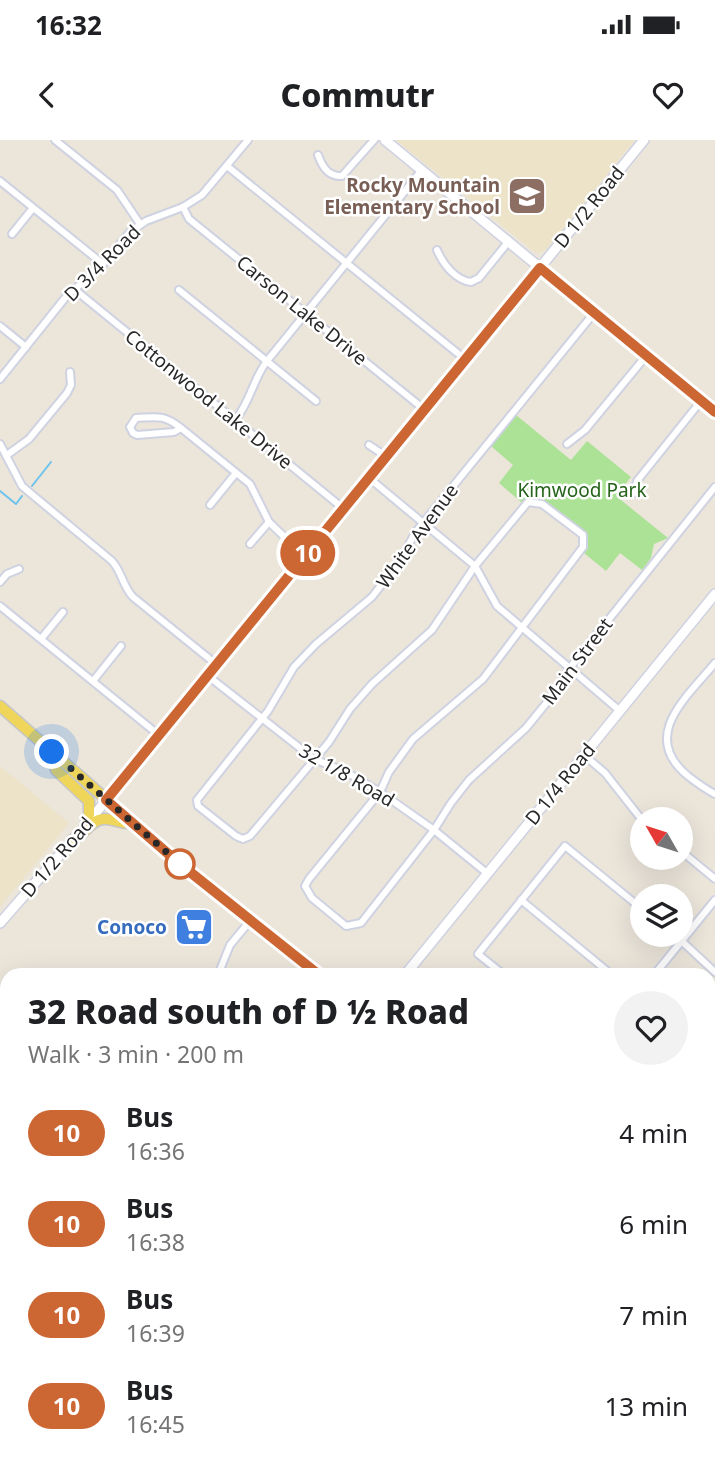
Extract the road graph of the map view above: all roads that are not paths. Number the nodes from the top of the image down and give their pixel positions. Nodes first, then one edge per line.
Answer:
1 (55, 140) edge
2 (248, 140) edge
3 (374, 140) edge
4 (385, 140) edge
5 (644, 140) edge
6 (318, 155) dead end
7 (227, 166) junction
8 (422, 170) junction
9 (0, 181) edge
10 (183, 207) junction
11 (33, 208) junction
12 (140, 224) junction
13 (12, 234) dead end
14 (509, 241) junction
15 (437, 250) dead end
16 (346, 263) junction
17 (103, 264) junction
18 (540, 268) junction
19 (74, 289) junction
20 (179, 290) dead end
21 (306, 313) junction
22 (594, 313) junction
23 (0, 326) edge
24 (26, 347) junction
25 (646, 356) junction
26 (466, 360) junction
27 (267, 361) junction
28 (70, 372) dead end
29 (0, 379) edge
30 (316, 401) dead end
31 (701, 401) junction
32 (425, 410) junction
33 (715, 412) edge
34 (235, 419) junction
35 (181, 428) junction
36 (0, 444) edge
37 (567, 444) dead end
38 (369, 445) dead end
39 (7, 455) junction
40 (387, 457) junction
41 (236, 473) junction
42 (369, 478) junction
43 (715, 487) edge
44 (634, 494) dead end
45 (210, 505) dead end
46 (344, 509) junction
47 (269, 522) junction
48 (424, 523) junction
49 (250, 544) dead end
50 (306, 555) junction
51 (475, 566) junction
52 (19, 569) dead end
53 (0, 582) edge
54 (715, 594) edge
55 (0, 606) edge
56 (63, 612) dead end
57 (520, 628) junction
58 (41, 639) junction
59 (121, 646) dead end
60 (715, 663) edge
61 (217, 665) junction
62 (569, 669) junction
63 (208, 676) junction
64 (93, 681) junction
65 (0, 706) edge
66 (620, 711) junction
67 (262, 720) junction
68 (160, 736) junction
69 (52, 752) junction
70 (584, 755) junction
71 (314, 759) junction
72 (380, 792) junction
73 (715, 794) edge
74 (106, 800) junction
75 (632, 807) edge
76 (132, 823) junction
77 (85, 826) junction
78 (434, 830) junction
79 (72, 840) junction
80 (693, 861) edge
81 (488, 874) junction
82 (715, 879) edge
83 (630, 899) edge
84 (521, 900) junction
85 (715, 900) edge
86 (250, 921) junction
87 (0, 923) edge
88 (693, 927) edge
89 (677, 947) edge
90 (688, 947) edge
91 (221, 968) edge
92 (310, 968) edge
93 (411, 968) edge
94 (495, 968) edge
95 (604, 968) edge
96 (660, 968) edge
97 (711, 968) edge

1 - 12 street
2 - 7 street, D 3/4 Road
3 - 6 street
4 - 8 main road
5 - 18 main road, D 1/2 Road
7 - 10 street, D 3/4 Road
7 - 16 street
8 - 14 main road
8 - 16 street
9 - 11 street
10 - 12 street, D 3/4 Road
10 - 21 street, Carson Lake Drive
11 - 13 street
11 - 17 street
12 - 17 street, D 3/4 Road
14 - 15 street
14 - 18 main road
16 - 21 street
16 - 26 street
17 - 19 street, D 3/4 Road
18 - 22 main road
18 - 26 main road, D 1/2 Road
19 - 24 street, D 3/4 Road
19 - 34 street, Cottonwood Lake Drive
20 - 27 street
21 - 27 street
21 - 32 street, Carson Lake Drive
22 - 25 main road
22 - 48 street, White Avenue
23 - 24 street
24 - 29 street, D 3/4 Road
25 - 31 main road
25 - 37 street
26 - 32 main road, D 1/2 Road
27 - 30 street
27 - 34 street
28 - 39 street
31 - 33 main road
31 - 44 street
32 - 40 main road, D 1/2 Road
34 - 46 street, Cottonwood Lake Drive
35 - 35 street
35 - 41 street
36 - 39 street
38 - 40 street
39 - 61 street
40 - 42 main road, D 1/2 Road
41 - 45 street
41 - 47 street
42 - 46 main road, D 1/2 Road
42 - 48 street
43 - 62 street, Main Street
46 - 50 main road, D 1/2 Road
47 - 49 street
47 - 50 street
48 - 51 street
48 - 67 street, White Avenue
50 - 61 main road, D 1/2 Road
51 - 57 street
51 - 57 street
51 - 71 street
52 - 53 street
54 - 66 main road, D 1/4 Road
55 - 58 street
56 - 58 street
57 - 62 street
57 - 72 street
58 - 64 street
59 - 64 street
60 - 73 street
61 - 63 main road, D 1/2 Road
62 - 66 street
62 - 78 street, Main Street
63 - 67 street, 32 1/8 Road
63 - 68 main road, D 1/2 Road
64 - 68 street
65 - 69 main road
66 - 70 main road, D 1/4 Road
67 - 71 street, 32 1/8 Road
67 - 71 street, White Avenue
68 - 74 main road, D 1/2 Road
69 - 74 main road
69 - 77 main road
70 - 75 street
70 - 81 main road, D 1/4 Road
71 - 72 street, 32 1/8 Road
72 - 78 street, 32 1/8 Road
72 - 78 street, Main Street
74 - 76 main road
74 - 77 main road, D 1/2 Road
76 - 79 main road
76 - 86 main road
77 - 79 main road, D 1/2 Road
78 - 81 street, 32 1/8 Road
79 - 87 main road, D 1/2 Road
80 - 82 street
81 - 93 main road, D 1/4 Road
83 - 84 street
84 - 94 street
84 - 95 street
85 - 88 street
86 - 91 street
86 - 92 main road
89 - 96 street
90 - 97 street

